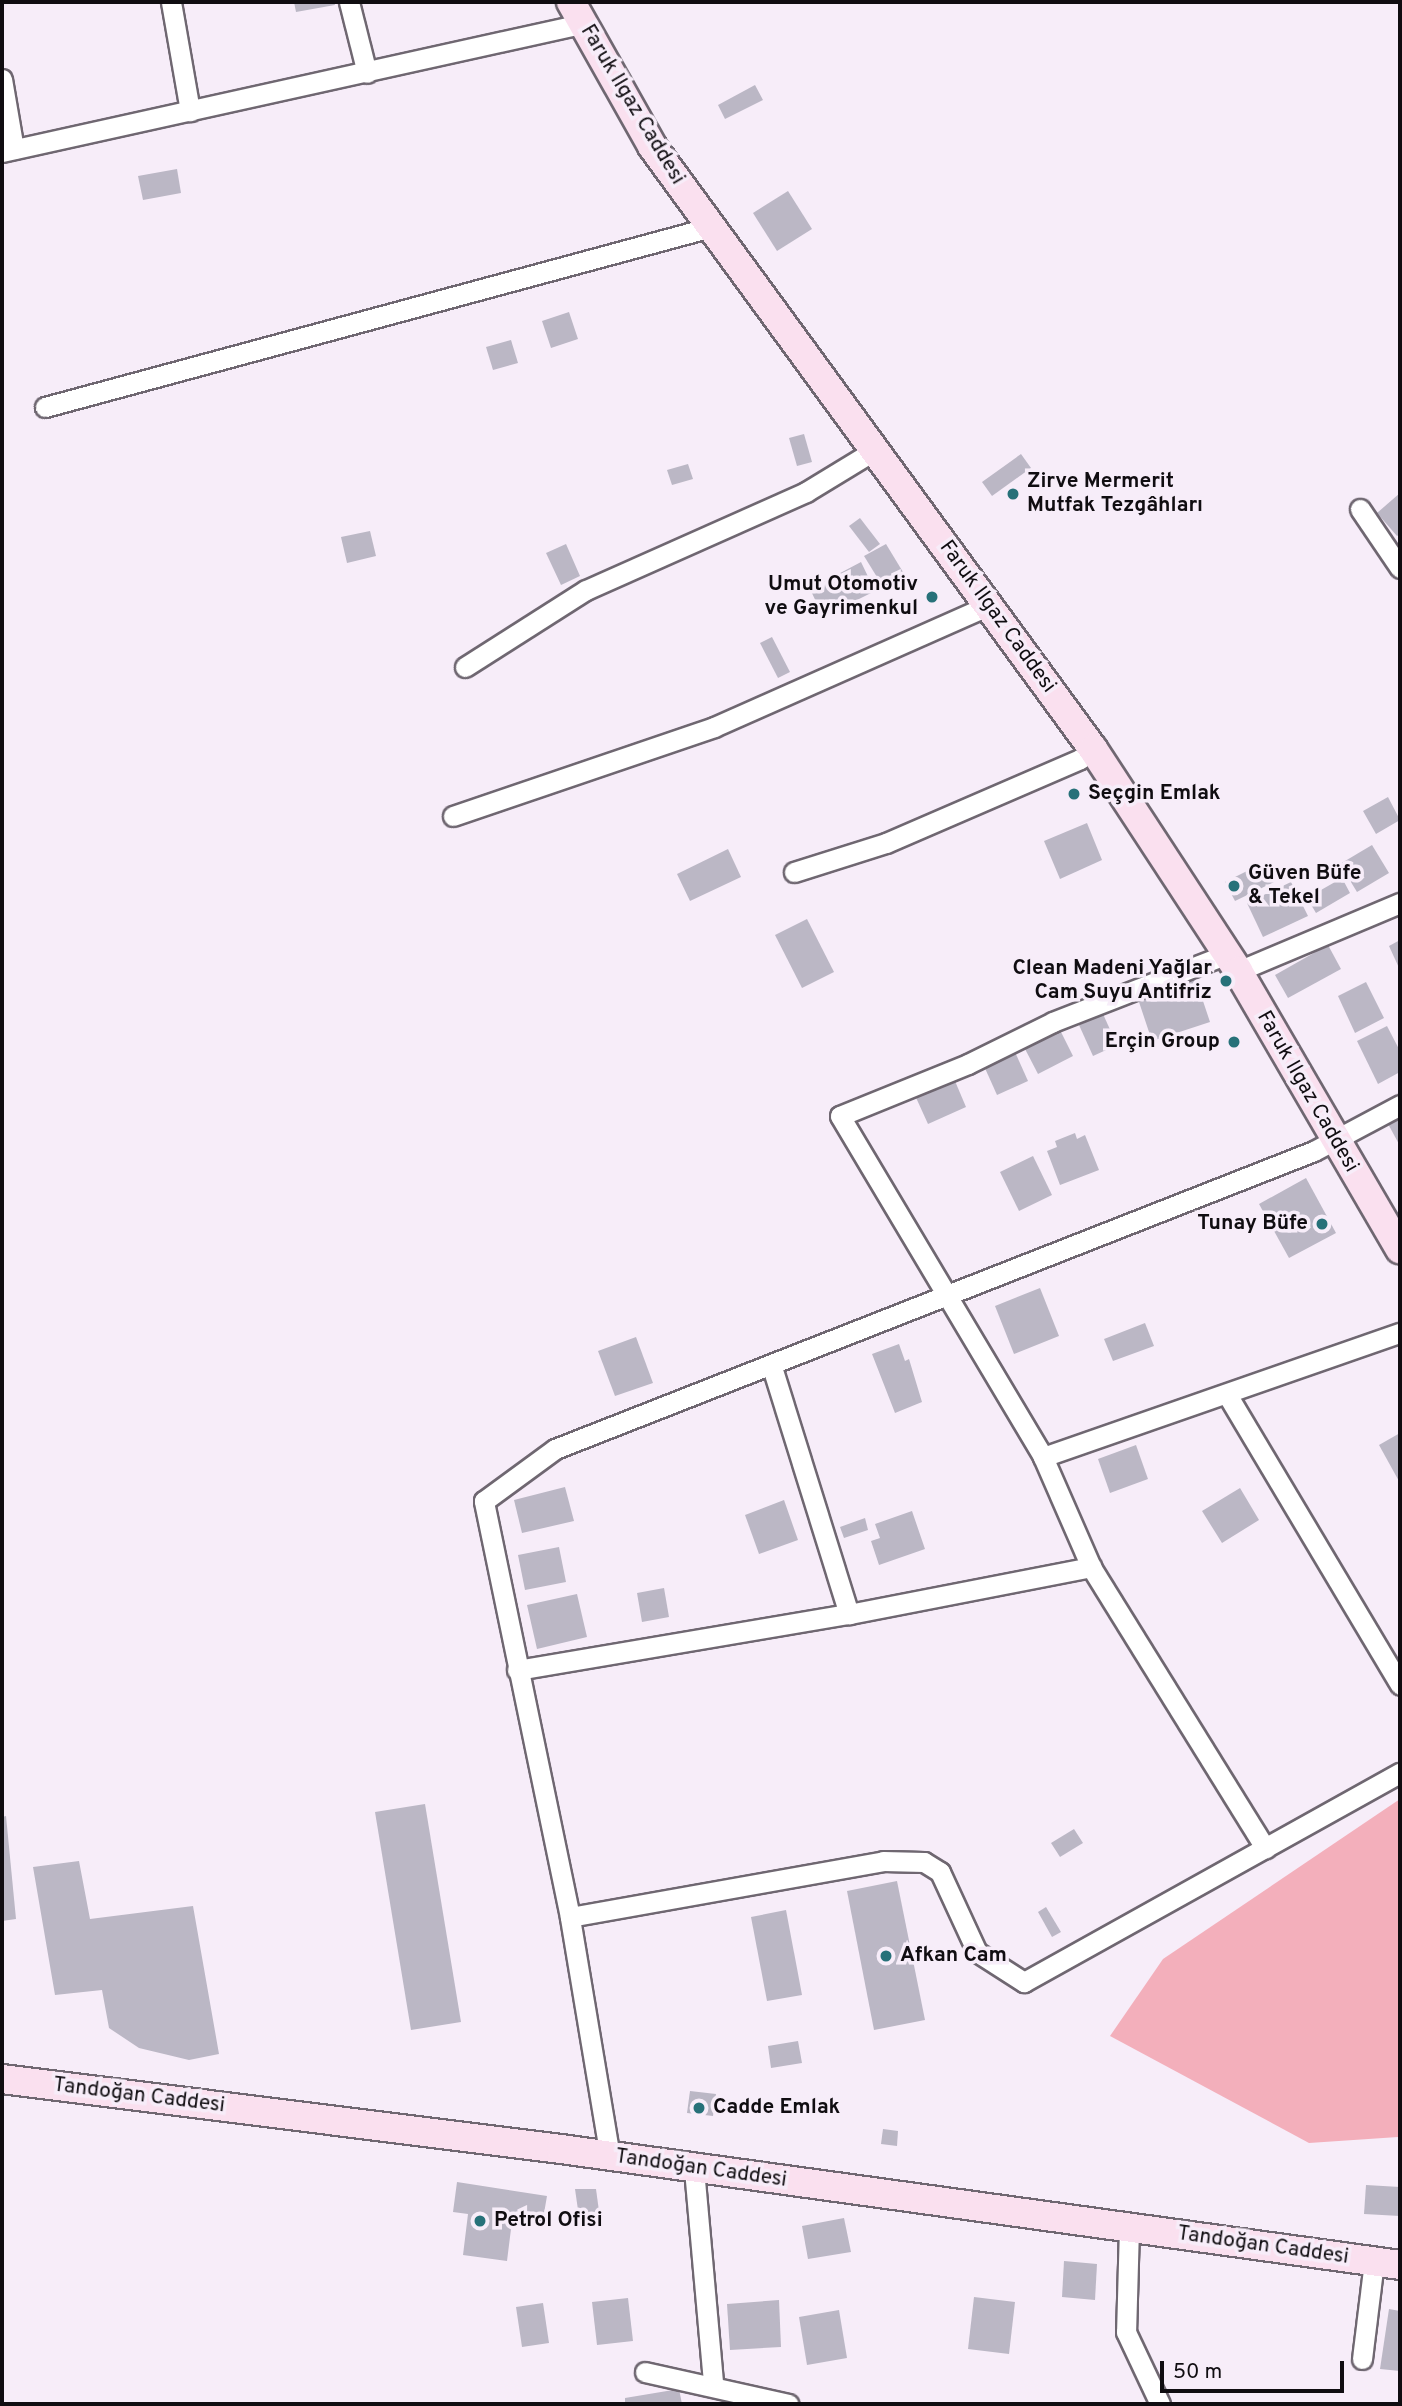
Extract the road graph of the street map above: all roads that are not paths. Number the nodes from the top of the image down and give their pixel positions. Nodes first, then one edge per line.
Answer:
1 (171, 2) edge
2 (349, 2) edge
3 (576, 13) edge
4 (367, 73) junction
5 (2, 79) edge
6 (190, 111) junction
7 (8, 150) edge
8 (711, 227) junction
9 (45, 407) dead end
10 (875, 450) junction
11 (1360, 509) dead end
12 (1400, 568) edge
13 (989, 604) junction
14 (465, 667) dead end
15 (1093, 749) junction
16 (453, 816) dead end
17 (794, 872) dead end
18 (1400, 902) edge
19 (1233, 963) junction
20 (1400, 1105) edge
21 (1336, 1142) junction
22 (1400, 1249) edge
23 (943, 1294) junction
24 (1400, 1333) edge
25 (772, 1367) junction
26 (1228, 1396) junction
27 (1043, 1457) junction
28 (1091, 1567) junction
29 (849, 1614) junction
30 (517, 1670) junction
31 (1400, 1685) edge
32 (1400, 1773) edge
33 (1265, 1848) junction
34 (570, 1917) junction
35 (2, 2079) edge
36 (610, 2157) junction
37 (694, 2169) junction
38 (1129, 2227) junction
39 (1387, 2263) edge
40 (1362, 2358) dead end
41 (645, 2372) dead end
42 (713, 2384) junction
43 (788, 2404) edge
44 (1160, 2404) edge

1 - 6 street
2 - 4 street
3 - 4 street
3 - 8 street, Faruk Ilgaz Caddesi
4 - 6 street
5 - 7 street
6 - 7 street
8 - 9 street
8 - 10 street, Faruk Ilgaz Caddesi
10 - 13 street, Faruk Ilgaz Caddesi
10 - 14 street
11 - 12 street
13 - 15 street, Faruk Ilgaz Caddesi
13 - 16 street
15 - 17 street
15 - 19 street, Faruk Ilgaz Caddesi
18 - 19 street
19 - 21 street, Faruk Ilgaz Caddesi
19 - 23 street
20 - 21 street
21 - 22 street, Faruk Ilgaz Caddesi
21 - 23 street
23 - 25 street
23 - 27 street
24 - 26 street
25 - 29 street
25 - 30 street
26 - 27 street
26 - 31 street
27 - 28 street
28 - 29 street
28 - 33 street
29 - 30 street
30 - 34 street
32 - 33 street
33 - 34 street
34 - 36 street
35 - 36 street, Tandoğan Caddesi
36 - 37 street, Tandoğan Caddesi
37 - 38 street, Tandoğan Caddesi
37 - 42 street
38 - 39 street, Tandoğan Caddesi
38 - 44 street
39 - 40 street
41 - 42 street
42 - 43 street

